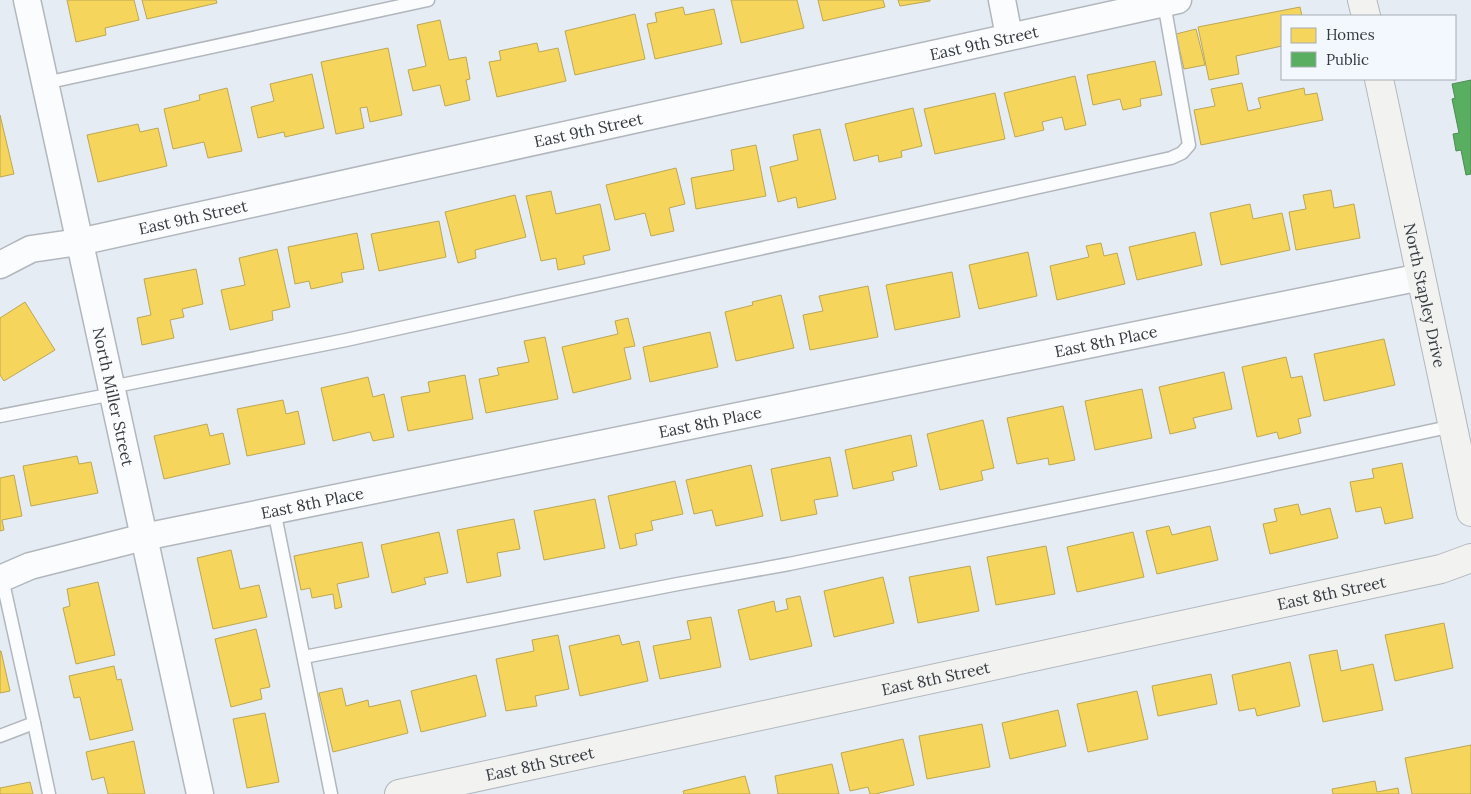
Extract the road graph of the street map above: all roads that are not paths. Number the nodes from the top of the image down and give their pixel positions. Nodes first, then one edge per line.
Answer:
1 (26, 0) edge
2 (428, 0) edge
3 (1002, 0) edge
4 (1362, 0) edge
5 (1171, 2) edge
6 (1366, 15) edge
7 (1009, 36) junction
8 (1379, 80) edge
9 (45, 83) junction
10 (79, 242) junction
11 (0, 265) edge
12 (1421, 277) junction
13 (112, 391) junction
14 (0, 416) edge
15 (1453, 426) junction
16 (274, 510) junction
17 (1471, 512) edge
18 (144, 537) junction
19 (1471, 558) edge
20 (1, 578) edge
21 (304, 657) junction
22 (34, 723) junction
23 (0, 736) edge
24 (49, 794) edge
25 (200, 794) edge
26 (331, 794) edge
27 (399, 794) edge

1 - 9 street, North Miller Street
2 - 9 lane
3 - 7 street
4 - 6 street
5 - 7 street, East 9th Street
5 - 13 lane
7 - 10 street, East 9th Street
8 - 12 street, North Stapley Drive
9 - 10 street, North Miller Street
10 - 11 street, East 9th Street
10 - 13 street, North Miller Street
12 - 15 street, North Stapley Drive
12 - 16 street, East 8th Place
13 - 14 lane
13 - 18 street, North Miller Street
15 - 17 street, North Stapley Drive
15 - 21 lane
16 - 18 street, East 8th Place
16 - 21 lane
18 - 20 street, East 8th Place
18 - 25 street, North Miller Street
19 - 27 street, East 8th Street
20 - 22 lane
21 - 26 lane
22 - 23 lane
22 - 24 lane

